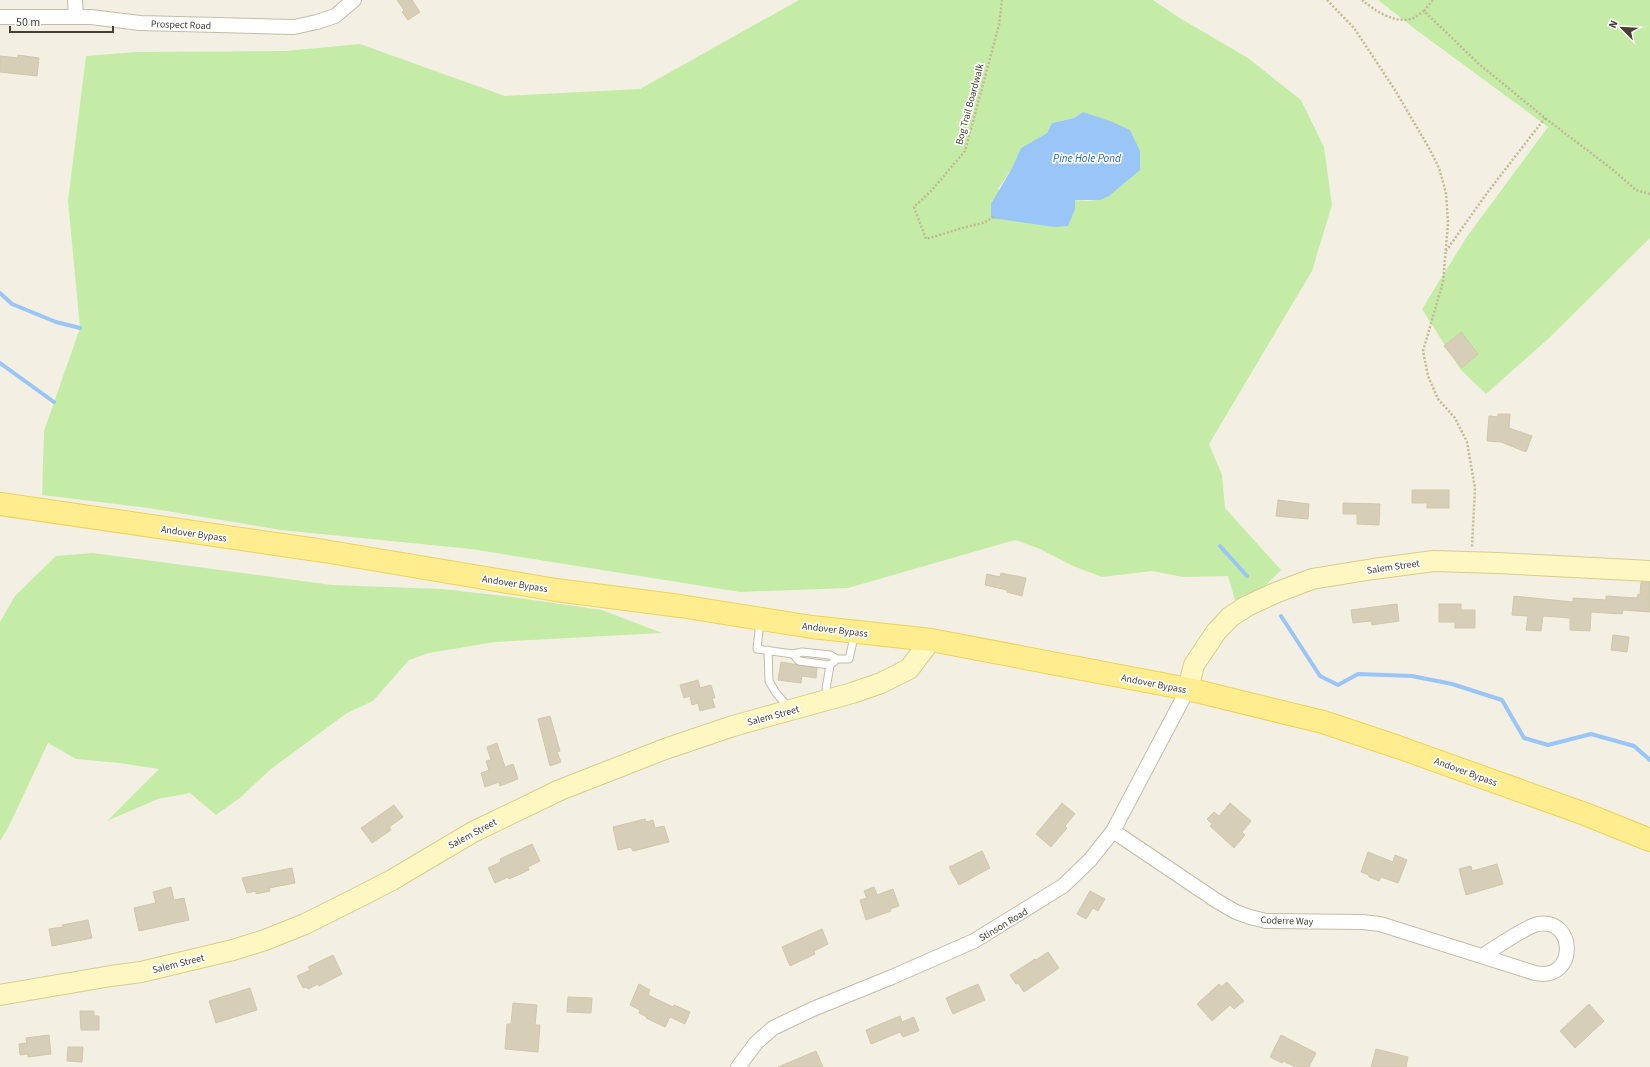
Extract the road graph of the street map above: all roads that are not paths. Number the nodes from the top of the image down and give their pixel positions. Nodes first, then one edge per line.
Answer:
1 (75, 0) edge
2 (354, 0) edge
3 (76, 17) junction
4 (0, 18) edge
5 (0, 504) edge
6 (1650, 571) edge
7 (760, 619) junction
8 (855, 632) junction
9 (931, 640) junction
10 (768, 650) junction
11 (793, 654) junction
12 (837, 659) junction
13 (830, 665) junction
14 (1188, 689) junction
15 (829, 700) junction
16 (792, 710) junction
17 (1112, 831) junction
18 (1650, 840) edge
19 (1482, 956) junction
20 (0, 996) edge
21 (738, 1067) edge

1 - 3 street
2 - 3 street, Prospect Road
3 - 4 street, Prospect Road
5 - 7 main road, Andover Bypass
6 - 14 street, Salem Street
7 - 8 main road, Andover Bypass
7 - 10 lane
8 - 9 main road, Andover Bypass
8 - 12 lane
9 - 14 main road, Andover Bypass
9 - 15 street, Salem Street
10 - 11 lane
10 - 16 lane
11 - 12 lane
11 - 13 lane
12 - 13 lane
13 - 15 lane
14 - 17 street, Stinson Road
14 - 18 main road, Andover Bypass
15 - 16 street, Salem Street
16 - 20 street, Salem Street
17 - 19 street, Coderre Way
17 - 21 street, Stinson Road
19 - 19 street, Coderre Way

